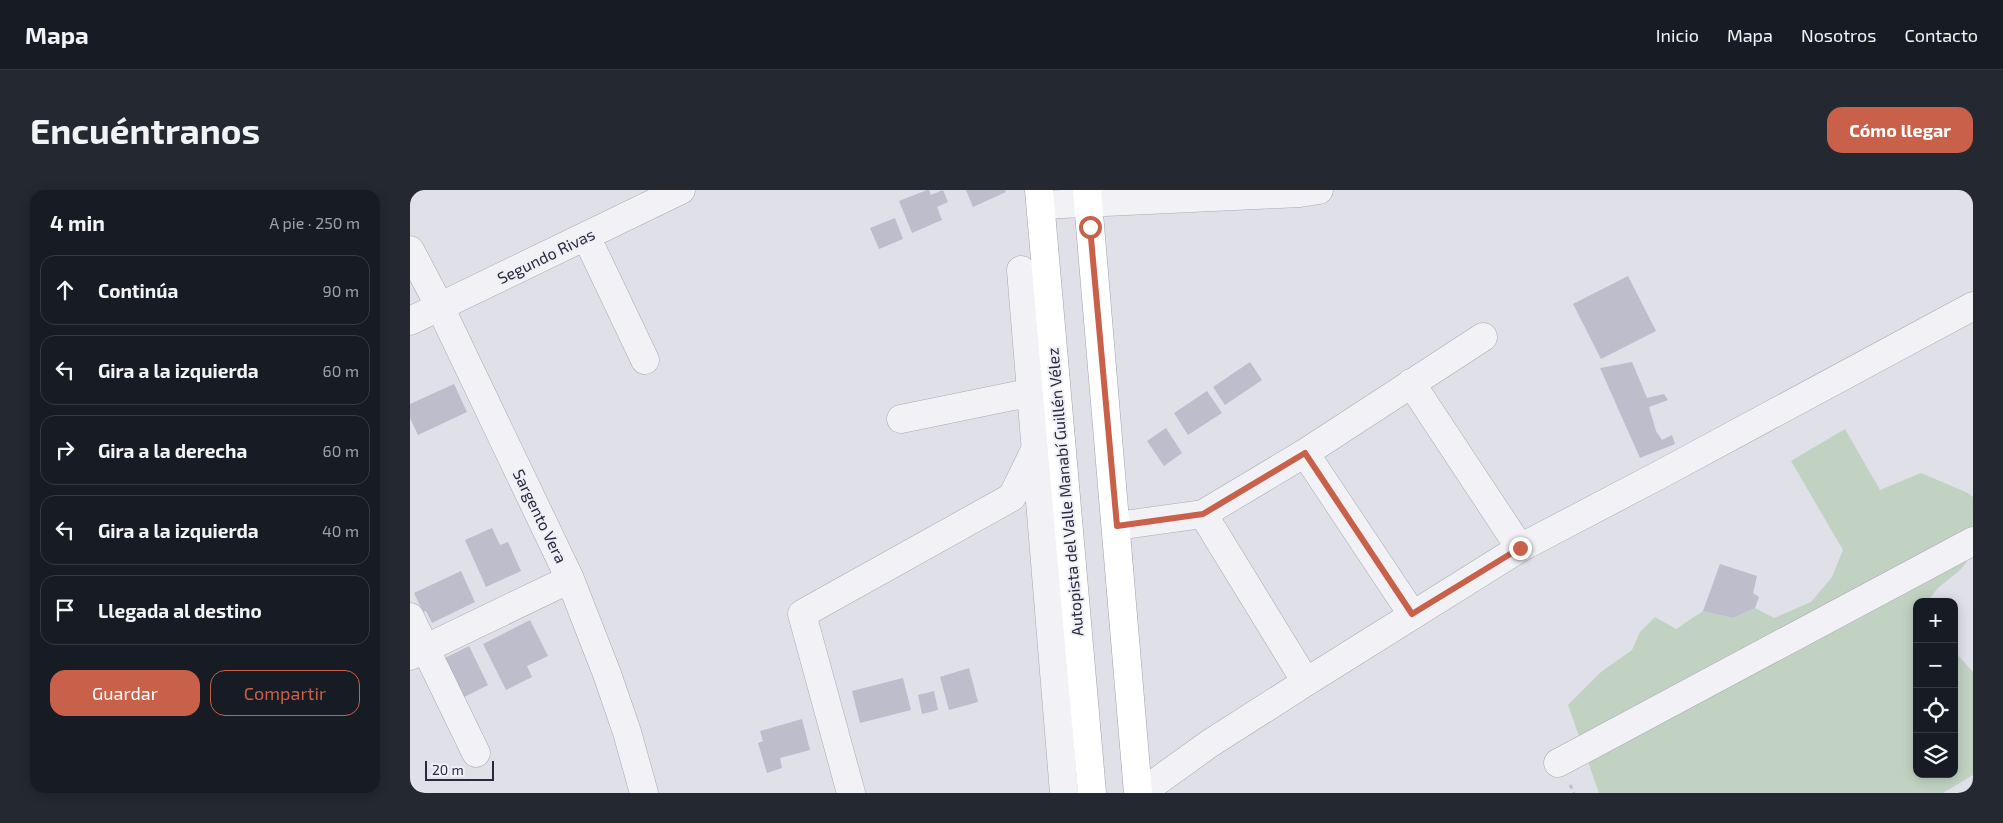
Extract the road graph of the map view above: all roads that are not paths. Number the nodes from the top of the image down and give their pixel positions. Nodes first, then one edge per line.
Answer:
1 (681, 190) edge
2 (1319, 190) edge
3 (1088, 196) edge
4 (1040, 198) edge
5 (586, 236) junction
6 (410, 250) edge
7 (1021, 270) dead end
8 (1973, 306) edge
9 (440, 307) junction
10 (410, 322) edge
11 (1483, 337) dead end
12 (645, 360) dead end
13 (1411, 383) junction
14 (1043, 390) junction
15 (901, 419) dead end
16 (1035, 448) junction
17 (1305, 453) junction
18 (1039, 490) junction
19 (1012, 496) junction
20 (1203, 514) junction
21 (1117, 526) junction
22 (1973, 541) edge
23 (1520, 548) junction
24 (570, 578) junction
25 (1412, 614) junction
26 (410, 617) edge
27 (418, 652) edge
28 (1306, 682) junction
29 (476, 753) dead end
30 (1558, 762) dead end
31 (644, 793) edge
32 (851, 793) edge
33 (1064, 793) edge
34 (1092, 793) edge
35 (1140, 793) edge

1 - 5 street, Segundo Rivas
2 - 3 street
3 - 4 street
3 - 21 main road
4 - 14 main road, Autopista del Valle Manabí Guillén Vélez
5 - 9 street, Segundo Rivas
5 - 12 street
6 - 9 street, Sargento Vera
7 - 14 street
8 - 23 street
9 - 10 street, Segundo Rivas
9 - 24 street, Sargento Vera
11 - 13 street
13 - 17 street
13 - 23 street
14 - 15 street
14 - 16 street
14 - 34 main road, Autopista del Valle Manabí Guillén Vélez
16 - 18 street
16 - 19 street
17 - 20 street
17 - 25 street
18 - 19 street
18 - 33 street
19 - 32 street
20 - 21 street
20 - 28 street
21 - 35 main road
22 - 30 street
23 - 25 street
24 - 27 street
24 - 31 street, Sargento Vera
25 - 28 street
26 - 27 street
27 - 29 street
28 - 35 street

